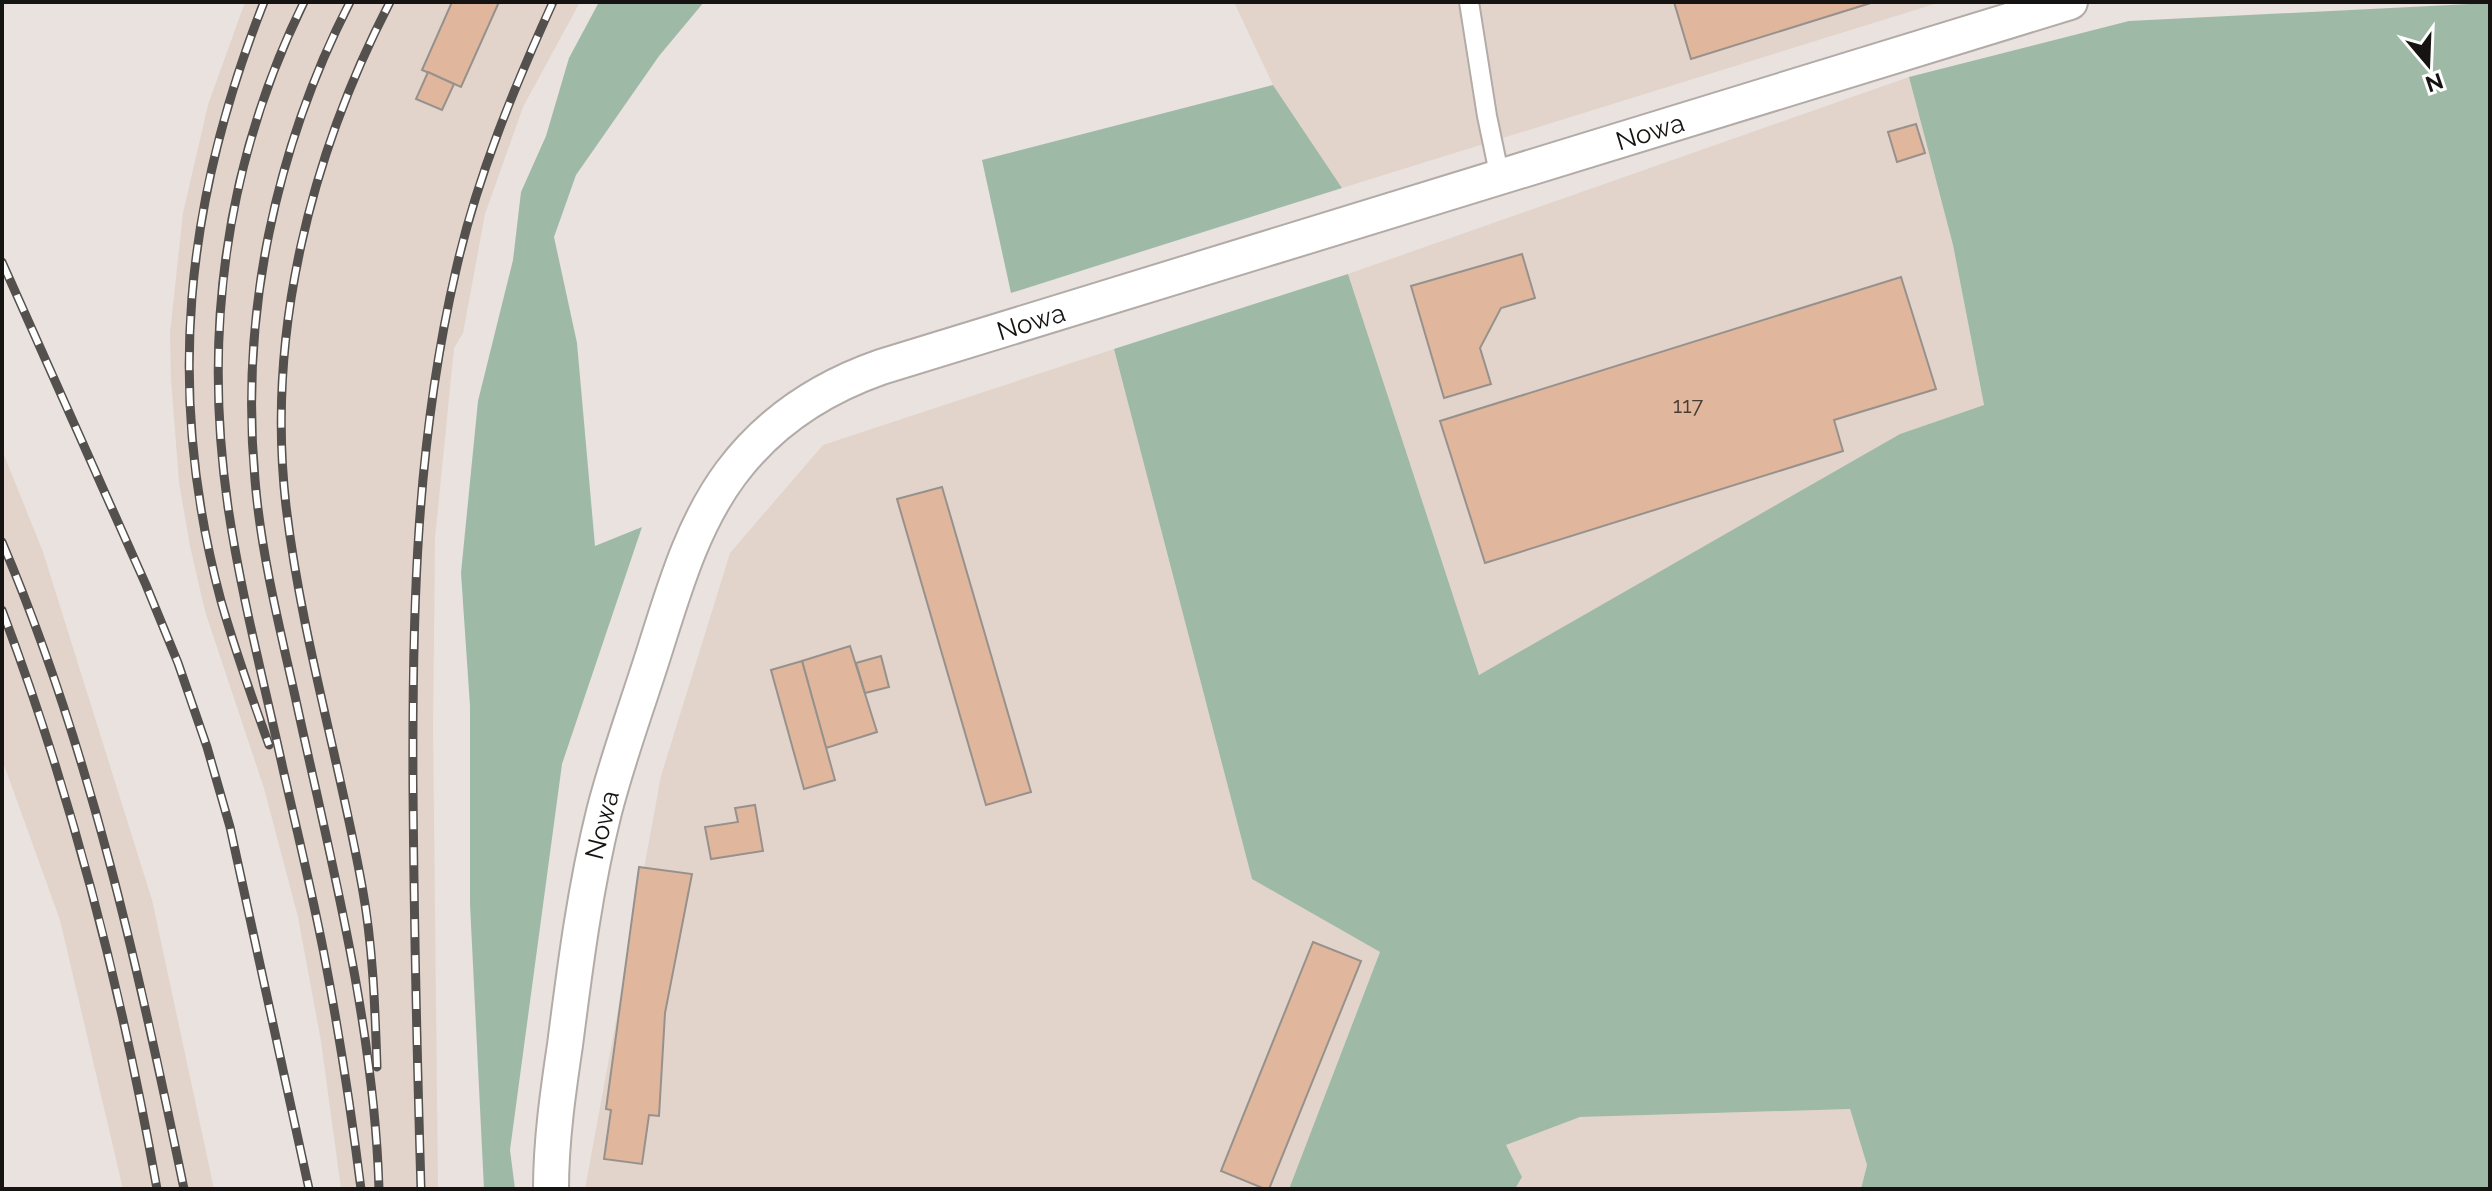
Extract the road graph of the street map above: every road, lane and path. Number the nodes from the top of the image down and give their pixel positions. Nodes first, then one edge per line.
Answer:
1 (1469, 2) edge
2 (2070, 2) edge
3 (1500, 178) junction
4 (551, 1189) edge

1 - 3 lane
2 - 3 street, Nowa
3 - 4 street, Nowa

